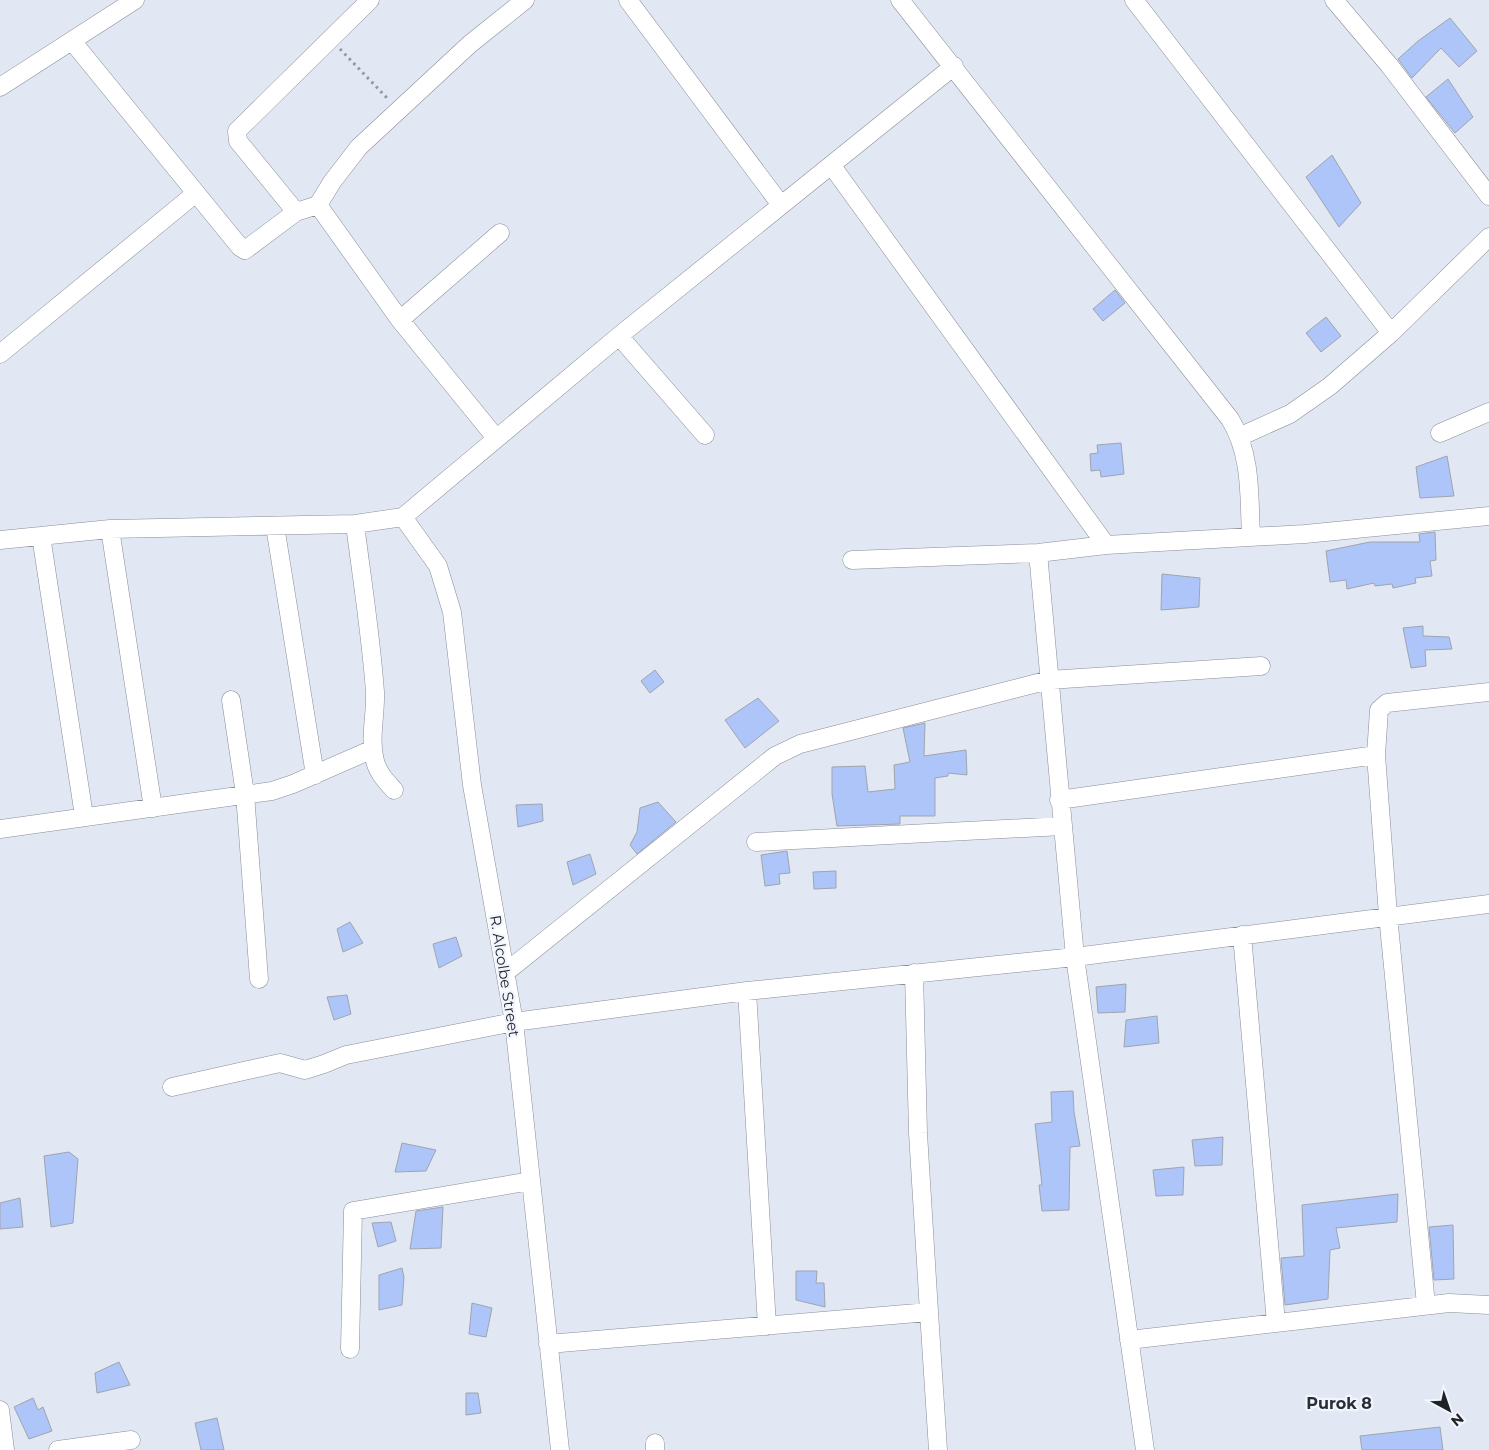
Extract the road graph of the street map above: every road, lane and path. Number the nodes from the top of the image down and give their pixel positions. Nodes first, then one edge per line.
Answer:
1 (135, 0) edge
2 (370, 0) edge
3 (525, 0) edge
4 (628, 0) edge
5 (900, 0) edge
6 (1134, 0) edge
7 (1334, 0) edge
8 (329, 38) junction
9 (72, 41) junction
10 (954, 66) junction
11 (0, 87) edge
12 (399, 110) junction
13 (832, 166) junction
14 (196, 194) junction
15 (1489, 196) edge
16 (318, 205) junction
17 (782, 205) junction
18 (296, 212) junction
19 (500, 233) dead end
20 (1489, 237) edge
21 (400, 320) junction
22 (1391, 333) junction
23 (619, 336) junction
24 (0, 354) edge
25 (1489, 412) edge
26 (1440, 433) dead end
27 (705, 435) dead end
28 (1241, 436) junction
29 (496, 438) junction
30 (1489, 516) edge
31 (402, 517) junction
32 (355, 524) junction
33 (275, 526) junction
34 (110, 529) junction
35 (41, 536) junction
36 (1251, 537) junction
37 (0, 540) edge
38 (1106, 545) junction
39 (1038, 552) junction
40 (852, 560) dead end
41 (1261, 666) dead end
42 (1049, 680) junction
43 (1489, 692) edge
44 (231, 700) dead end
45 (373, 749) junction
46 (1376, 755) junction
47 (315, 774) junction
48 (394, 790) dead end
49 (245, 794) junction
50 (1059, 800) junction
51 (152, 808) junction
52 (84, 816) junction
53 (1064, 826) junction
54 (0, 829) edge
55 (756, 842) dead end
56 (1489, 904) edge
57 (1388, 915) junction
58 (1242, 935) junction
59 (1075, 956) junction
60 (506, 972) junction
61 (914, 973) junction
62 (259, 979) dead end
63 (747, 991) junction
64 (514, 1022) junction
65 (172, 1087) dead end
66 (531, 1181) junction
67 (1426, 1305) junction
68 (1489, 1305) edge
69 (928, 1312) junction
70 (1276, 1323) junction
71 (767, 1326) junction
72 (1129, 1340) junction
73 (548, 1344) junction
74 (350, 1349) dead end
75 (0, 1410) edge
76 (131, 1440) dead end
77 (4, 1450) edge
78 (58, 1450) edge
79 (560, 1450) edge
80 (938, 1450) edge
81 (1145, 1450) edge

1 - 9 street
2 - 8 street
3 - 12 street
4 - 17 street
5 - 10 street
6 - 22 street
7 - 15 street
8 - 12 path
8 - 18 street
9 - 11 street
9 - 14 street
10 - 13 street
10 - 28 street
12 - 16 street
13 - 17 street
13 - 38 street
14 - 18 street
14 - 24 street
16 - 18 street
16 - 21 street
17 - 23 street
19 - 21 street
20 - 22 street
21 - 29 street
22 - 28 street
23 - 27 street
23 - 29 street
25 - 26 street
28 - 36 street
29 - 31 street
30 - 36 street
31 - 32 street
31 - 60 street, R. Alcolbe Street
32 - 33 street
32 - 45 street
33 - 34 street
33 - 47 street
34 - 35 street
34 - 51 street
35 - 37 street
35 - 52 street
36 - 38 street
38 - 39 street
39 - 40 street
39 - 42 street
41 - 42 street
42 - 50 street
42 - 60 street
43 - 46 street
44 - 49 street
45 - 47 street
45 - 48 street
46 - 50 street
46 - 57 street
47 - 49 street
49 - 51 street
49 - 62 street
50 - 53 street
51 - 52 street
52 - 54 street
53 - 55 street
53 - 59 street
56 - 57 street
57 - 58 street
57 - 67 street
58 - 59 street
58 - 70 street
59 - 61 street
59 - 72 street
60 - 64 street, R. Alcolbe Street
61 - 63 street
61 - 69 street
63 - 64 street
63 - 71 street
64 - 65 street
64 - 66 street, R. Alcolbe Street
66 - 73 street, R. Alcolbe Street
66 - 74 street
67 - 68 street
67 - 70 street
69 - 71 street
69 - 80 street
70 - 72 street
71 - 73 street
72 - 81 street
73 - 79 street, R. Alcolbe Street
75 - 77 street
76 - 78 street

